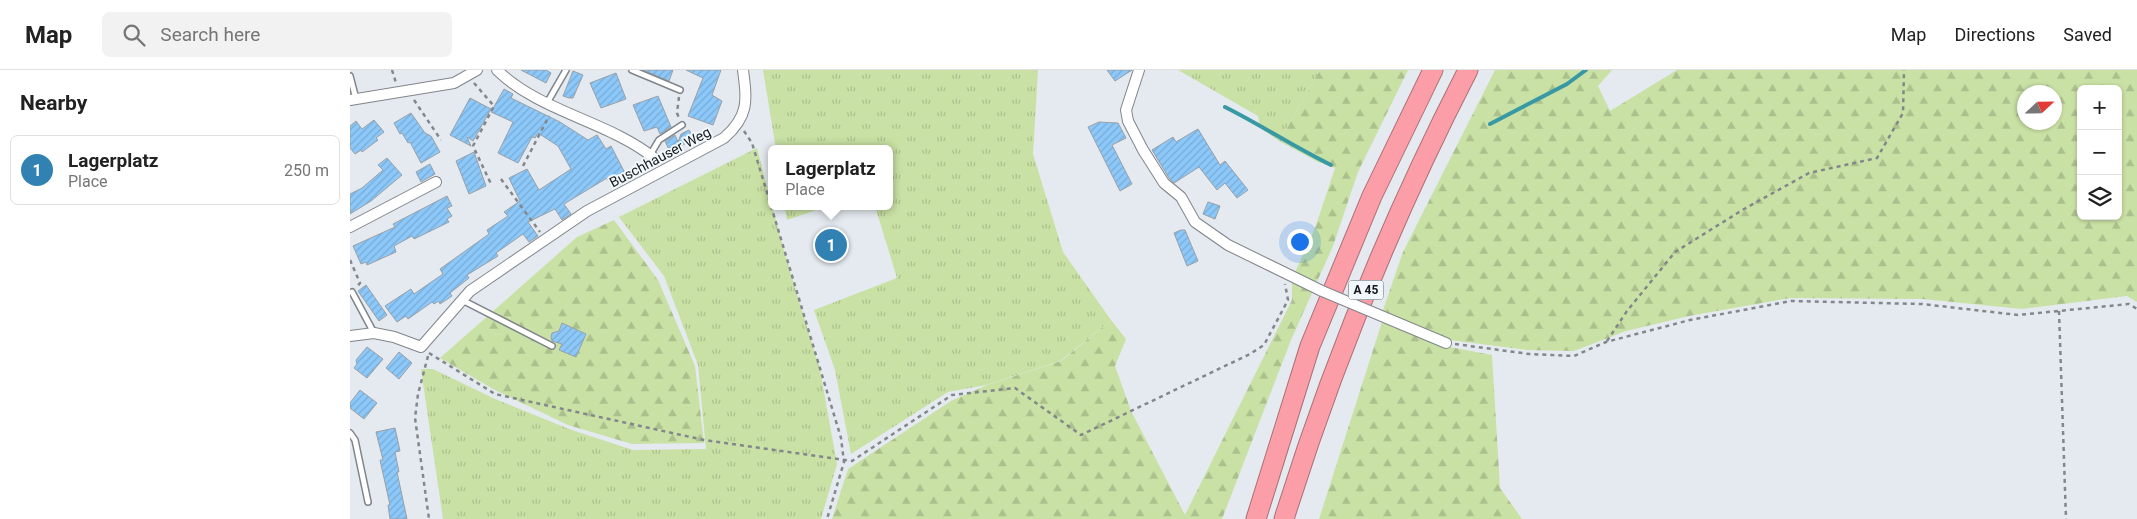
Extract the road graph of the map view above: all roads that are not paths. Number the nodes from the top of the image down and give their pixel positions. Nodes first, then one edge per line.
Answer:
1 (477, 70) edge
2 (497, 70) edge
3 (566, 70) edge
4 (632, 70) edge
5 (743, 70) edge
6 (1139, 70) edge
7 (1432, 70) edge
8 (1468, 70) edge
9 (647, 73) edge
10 (350, 76) edge
11 (680, 90) road end
12 (353, 100) edge
13 (551, 104) junction
14 (682, 126) road end
15 (652, 157) joint
16 (436, 182) dead end
17 (350, 227) edge
18 (352, 292) road end
19 (462, 300) junction
20 (374, 333) junction
21 (350, 336) edge
22 (1446, 343) road end
23 (552, 346) dead end
24 (350, 433) edge
25 (368, 502) dead end
26 (1256, 519) edge
27 (1284, 519) edge

1 - 12 street
2 - 13 street, Buschhauser Weg
3 - 13 lane
4 - 9 lane
5 - 19 street, Buschhauser Weg
6 - 22 street, bridge
7 - 26 highway, A 45
8 - 27 highway, A 45
9 - 11 lane
10 - 12 lane
13 - 15 street, Buschhauser Weg
14 - 15 lane, Buschhauser Weg
16 - 17 street
18 - 20 lane
19 - 20 street, Buschhauser Weg
19 - 23 lane
20 - 21 street, Buschhauser Weg
24 - 25 lane

